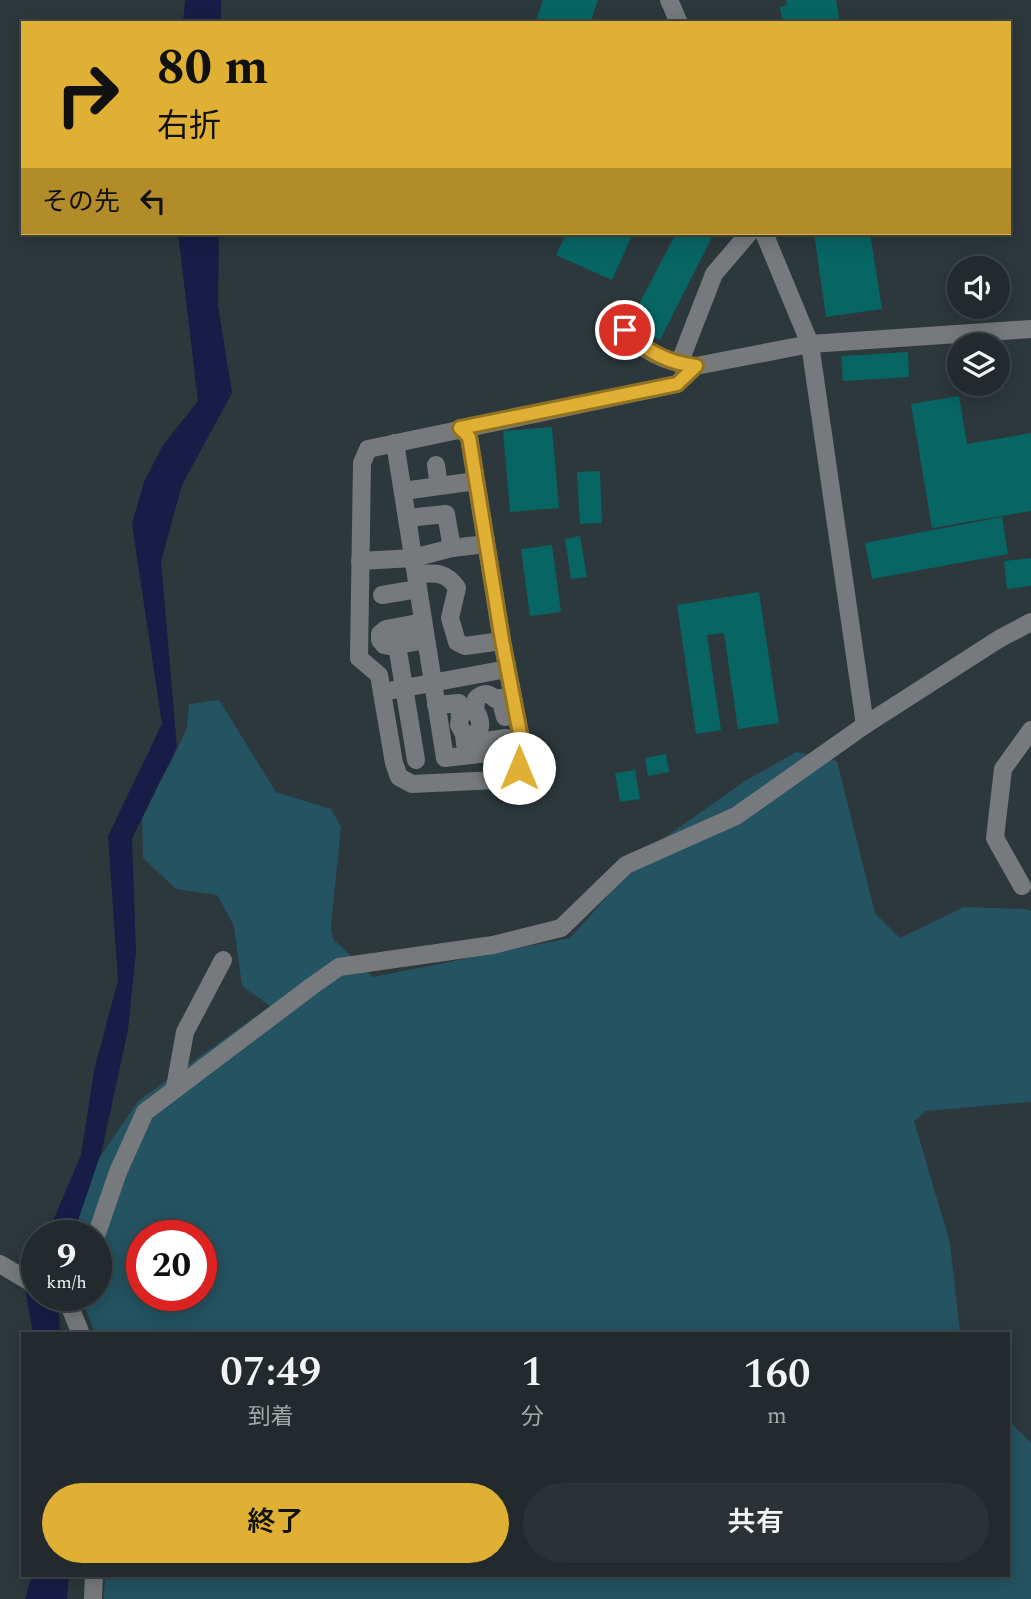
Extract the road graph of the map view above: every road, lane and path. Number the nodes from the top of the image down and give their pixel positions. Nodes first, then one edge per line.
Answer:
1 (669, 0) edge
2 (677, 21) edge
3 (747, 235) edge
4 (765, 235) edge
5 (619, 309) dead end
6 (1031, 329) edge
7 (810, 344) junction
8 (688, 365) junction
9 (460, 428) junction
10 (395, 443) junction
11 (436, 465) dead end
12 (476, 481) junction
13 (439, 486) junction
14 (403, 491) junction
15 (407, 518) junction
16 (486, 544) junction
17 (452, 548) junction
18 (360, 561) junction
19 (416, 574) junction
20 (382, 596) dead end
21 (1031, 622) edge
22 (425, 631) junction
23 (502, 640) junction
24 (507, 669) junction
25 (433, 683) junction
26 (404, 688) junction
27 (383, 692) junction
28 (436, 705) junction
29 (469, 720) junction
30 (865, 725) junction
31 (1031, 730) edge
32 (512, 746) junction
33 (445, 758) junction
34 (416, 760) junction
35 (394, 763) junction
36 (1022, 886) dead end
37 (223, 961) dead end
38 (175, 1087) junction
39 (102, 1220) edge
40 (0, 1265) edge
41 (21, 1277) edge
42 (74, 1311) edge
43 (80, 1332) edge
44 (94, 1577) edge
45 (93, 1599) edge

1 - 2 street
3 - 8 street
4 - 7 street
5 - 8 street
6 - 7 street
7 - 8 street
7 - 30 street
8 - 9 street
9 - 10 street
9 - 12 street
10 - 14 street
10 - 18 street
11 - 13 street
12 - 13 street
12 - 16 street
13 - 14 street
14 - 15 street
15 - 17 street
15 - 19 street
16 - 17 street
16 - 23 street
17 - 19 street
18 - 19 street
18 - 27 street
19 - 20 street
19 - 22 street
19 - 23 street
21 - 30 street
22 - 25 street
22 - 26 street
23 - 24 street
24 - 25 street
24 - 32 street
25 - 26 street
25 - 28 street
26 - 27 street
26 - 34 street
27 - 35 street
28 - 29 street
28 - 33 street
29 - 32 street
29 - 32 street
30 - 38 street
31 - 36 street
32 - 33 street
32 - 35 street
33 - 34 street
34 - 35 street
37 - 38 street
38 - 39 street
40 - 41 street
42 - 43 street
44 - 45 street

